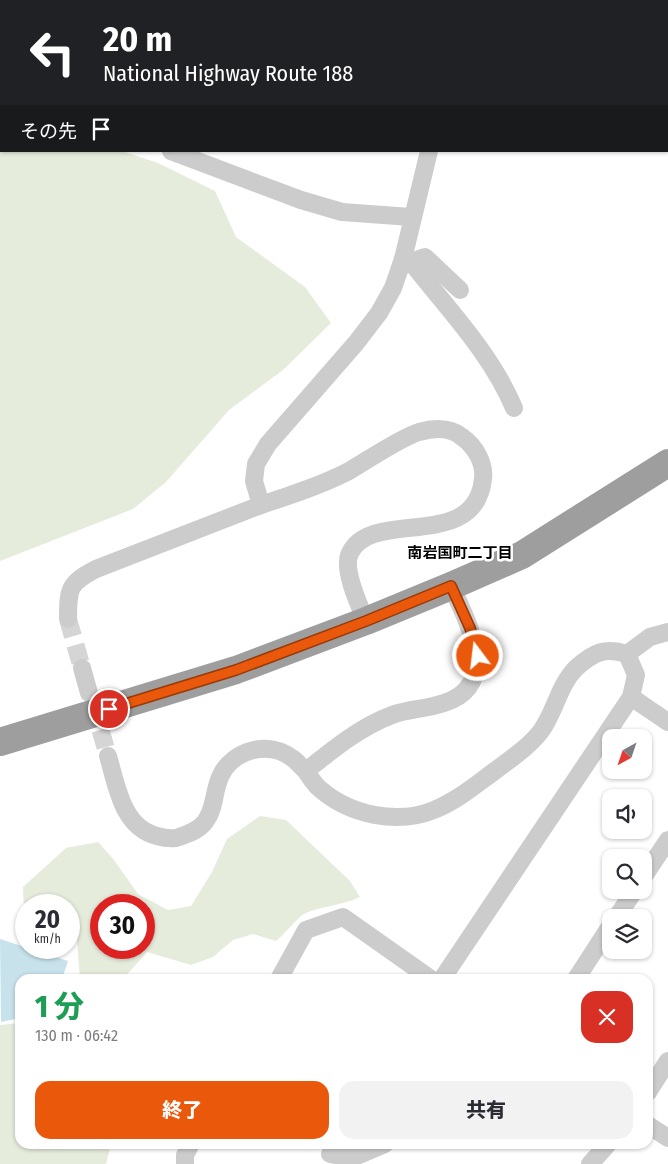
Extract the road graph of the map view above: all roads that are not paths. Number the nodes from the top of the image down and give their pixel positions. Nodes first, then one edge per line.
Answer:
1 (174, 152) edge
2 (429, 152) edge
3 (411, 217) junction
4 (407, 260) junction
5 (460, 290) dead end
6 (514, 408) dead end
7 (668, 463) edge
8 (261, 506) junction
9 (451, 586) junction
10 (68, 619) tunnel mouth
11 (366, 621) junction
12 (668, 632) edge
13 (627, 654) junction
14 (82, 668) tunnel mouth
15 (89, 693) tunnel mouth
16 (631, 696) junction
17 (668, 722) edge
18 (0, 742) edge
19 (108, 756) tunnel mouth
20 (306, 771) junction
21 (668, 840) edge
22 (652, 864) edge
23 (602, 939) edge
24 (282, 974) edge
25 (424, 974) edge
26 (445, 974) edge
27 (579, 974) edge
28 (668, 1061) edge
29 (653, 1084) edge
30 (653, 1128) edge
31 (668, 1138) edge
32 (188, 1149) edge
33 (373, 1149) edge
34 (604, 1149) edge
35 (330, 1154) edge
36 (185, 1164) edge
37 (590, 1164) edge

1 - 3 street
2 - 3 street
3 - 4 street
4 - 5 street
4 - 6 street
4 - 8 street
7 - 9 highway
8 - 10 street
8 - 11 street
9 - 11 highway
9 - 20 street
11 - 18 highway
12 - 13 street
13 - 16 street
13 - 20 street
14 - 15 street
16 - 17 street
16 - 26 street
19 - 20 street
21 - 22 street
23 - 27 street
24 - 25 street
28 - 29 street
30 - 31 street
32 - 36 street
33 - 35 street
34 - 37 street

